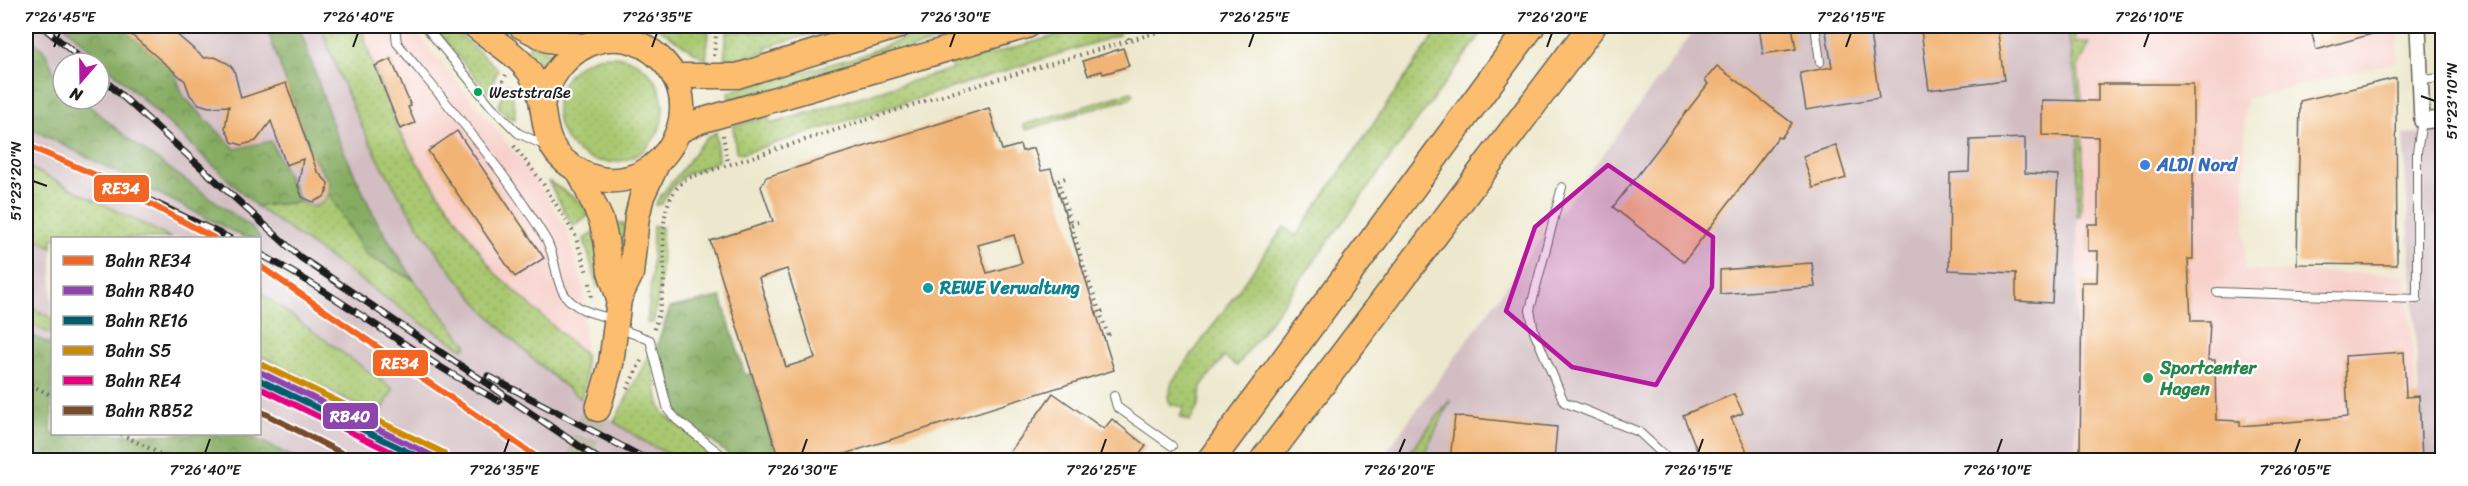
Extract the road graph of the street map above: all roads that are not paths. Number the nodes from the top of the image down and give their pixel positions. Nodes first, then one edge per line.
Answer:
1 (395, 26) edge
2 (425, 26) edge
3 (475, 26) edge
4 (521, 26) edge
5 (899, 26) edge
6 (1027, 26) edge
7 (1531, 26) edge
8 (1592, 26) edge
9 (1815, 26) edge
10 (2418, 26) edge
11 (582, 46) junction
12 (1820, 62) dead end
13 (674, 76) junction
14 (2442, 78) edge
15 (2421, 80) junction
16 (542, 106) junction
17 (2442, 119) edge
18 (2421, 121) junction
19 (679, 131) junction
20 (556, 151) junction
21 (658, 162) junction
22 (579, 171) junction
23 (1562, 187) dead end
24 (2217, 292) dead end
25 (618, 315) junction
26 (1114, 396) dead end
27 (598, 409) tunnel mouth
28 (1172, 446) dead end
29 (728, 460) edge
30 (1211, 460) edge
31 (1264, 460) edge
32 (1669, 460) edge

1 - 25 lane
2 - 20 lane
3 - 16 main road
4 - 11 main road
5 - 13 main road
6 - 19 main road
7 - 30 highway
8 - 31 highway
9 - 12 lane
10 - 15 street
11 - 13 main road
11 - 16 main road
13 - 19 main road
14 - 15 lane
15 - 18 street
16 - 20 main road
17 - 18 street
18 - 24 lane
19 - 21 main road
20 - 22 main road
21 - 22 main road
21 - 25 main road
22 - 25 main road
23 - 32 lane
25 - 27 main road
25 - 29 lane
26 - 28 lane

